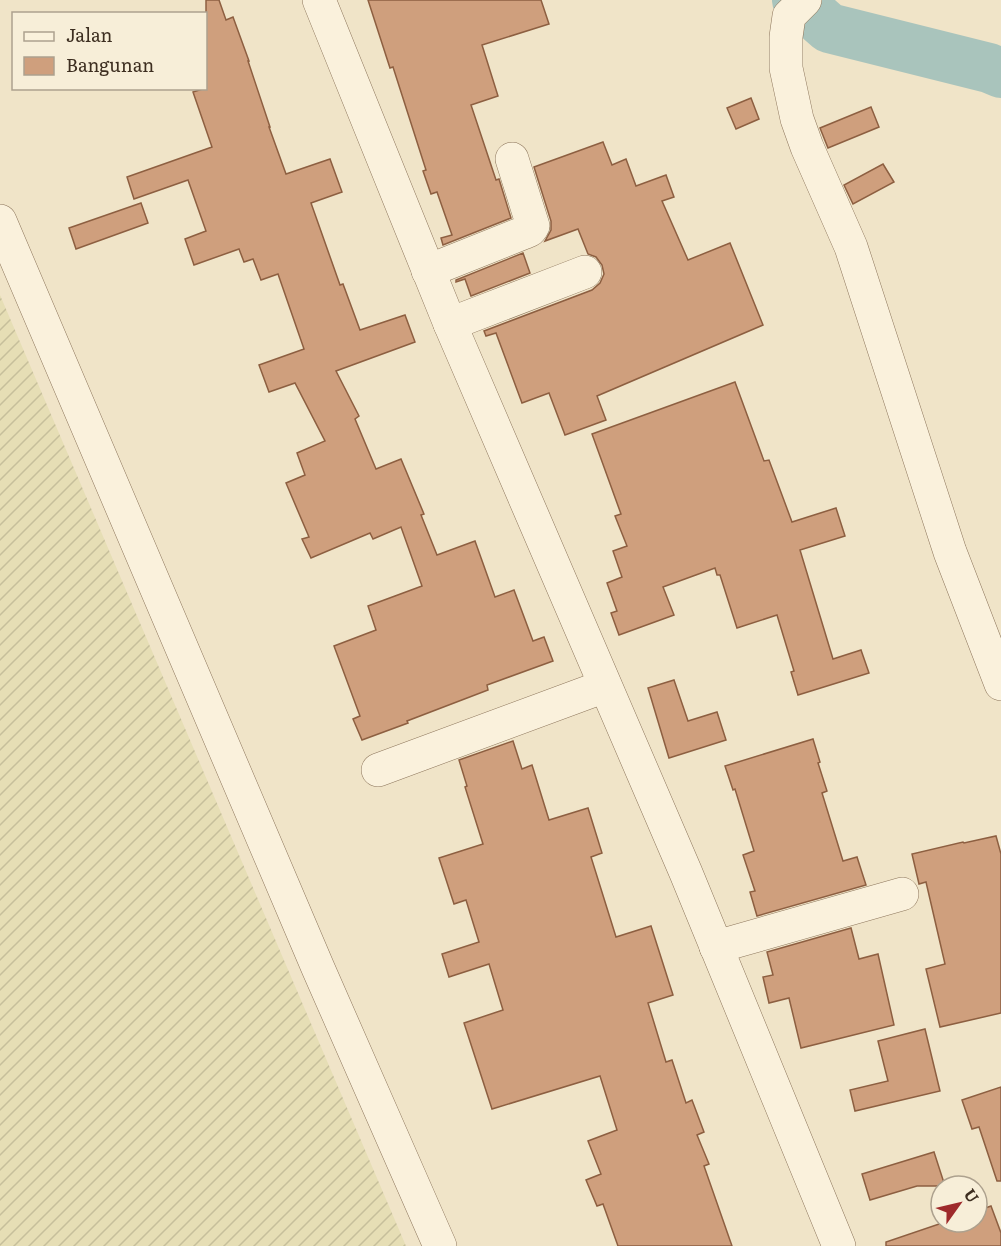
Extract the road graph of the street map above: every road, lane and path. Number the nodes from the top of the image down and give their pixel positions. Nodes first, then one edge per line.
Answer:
1 (319, 0) edge
2 (797, 8) edge
3 (512, 159) dead end
4 (0, 221) edge
5 (428, 271) junction
6 (585, 272) dead end
7 (450, 324) junction
8 (1001, 684) edge
9 (605, 686) junction
10 (378, 770) dead end
11 (902, 894) dead end
12 (716, 947) junction
13 (440, 1246) edge
14 (839, 1246) edge

1 - 5 street
2 - 8 street
3 - 5 street
4 - 13 street
5 - 7 street
6 - 7 street
7 - 9 street
9 - 10 street
9 - 12 street
11 - 12 street
12 - 14 street

